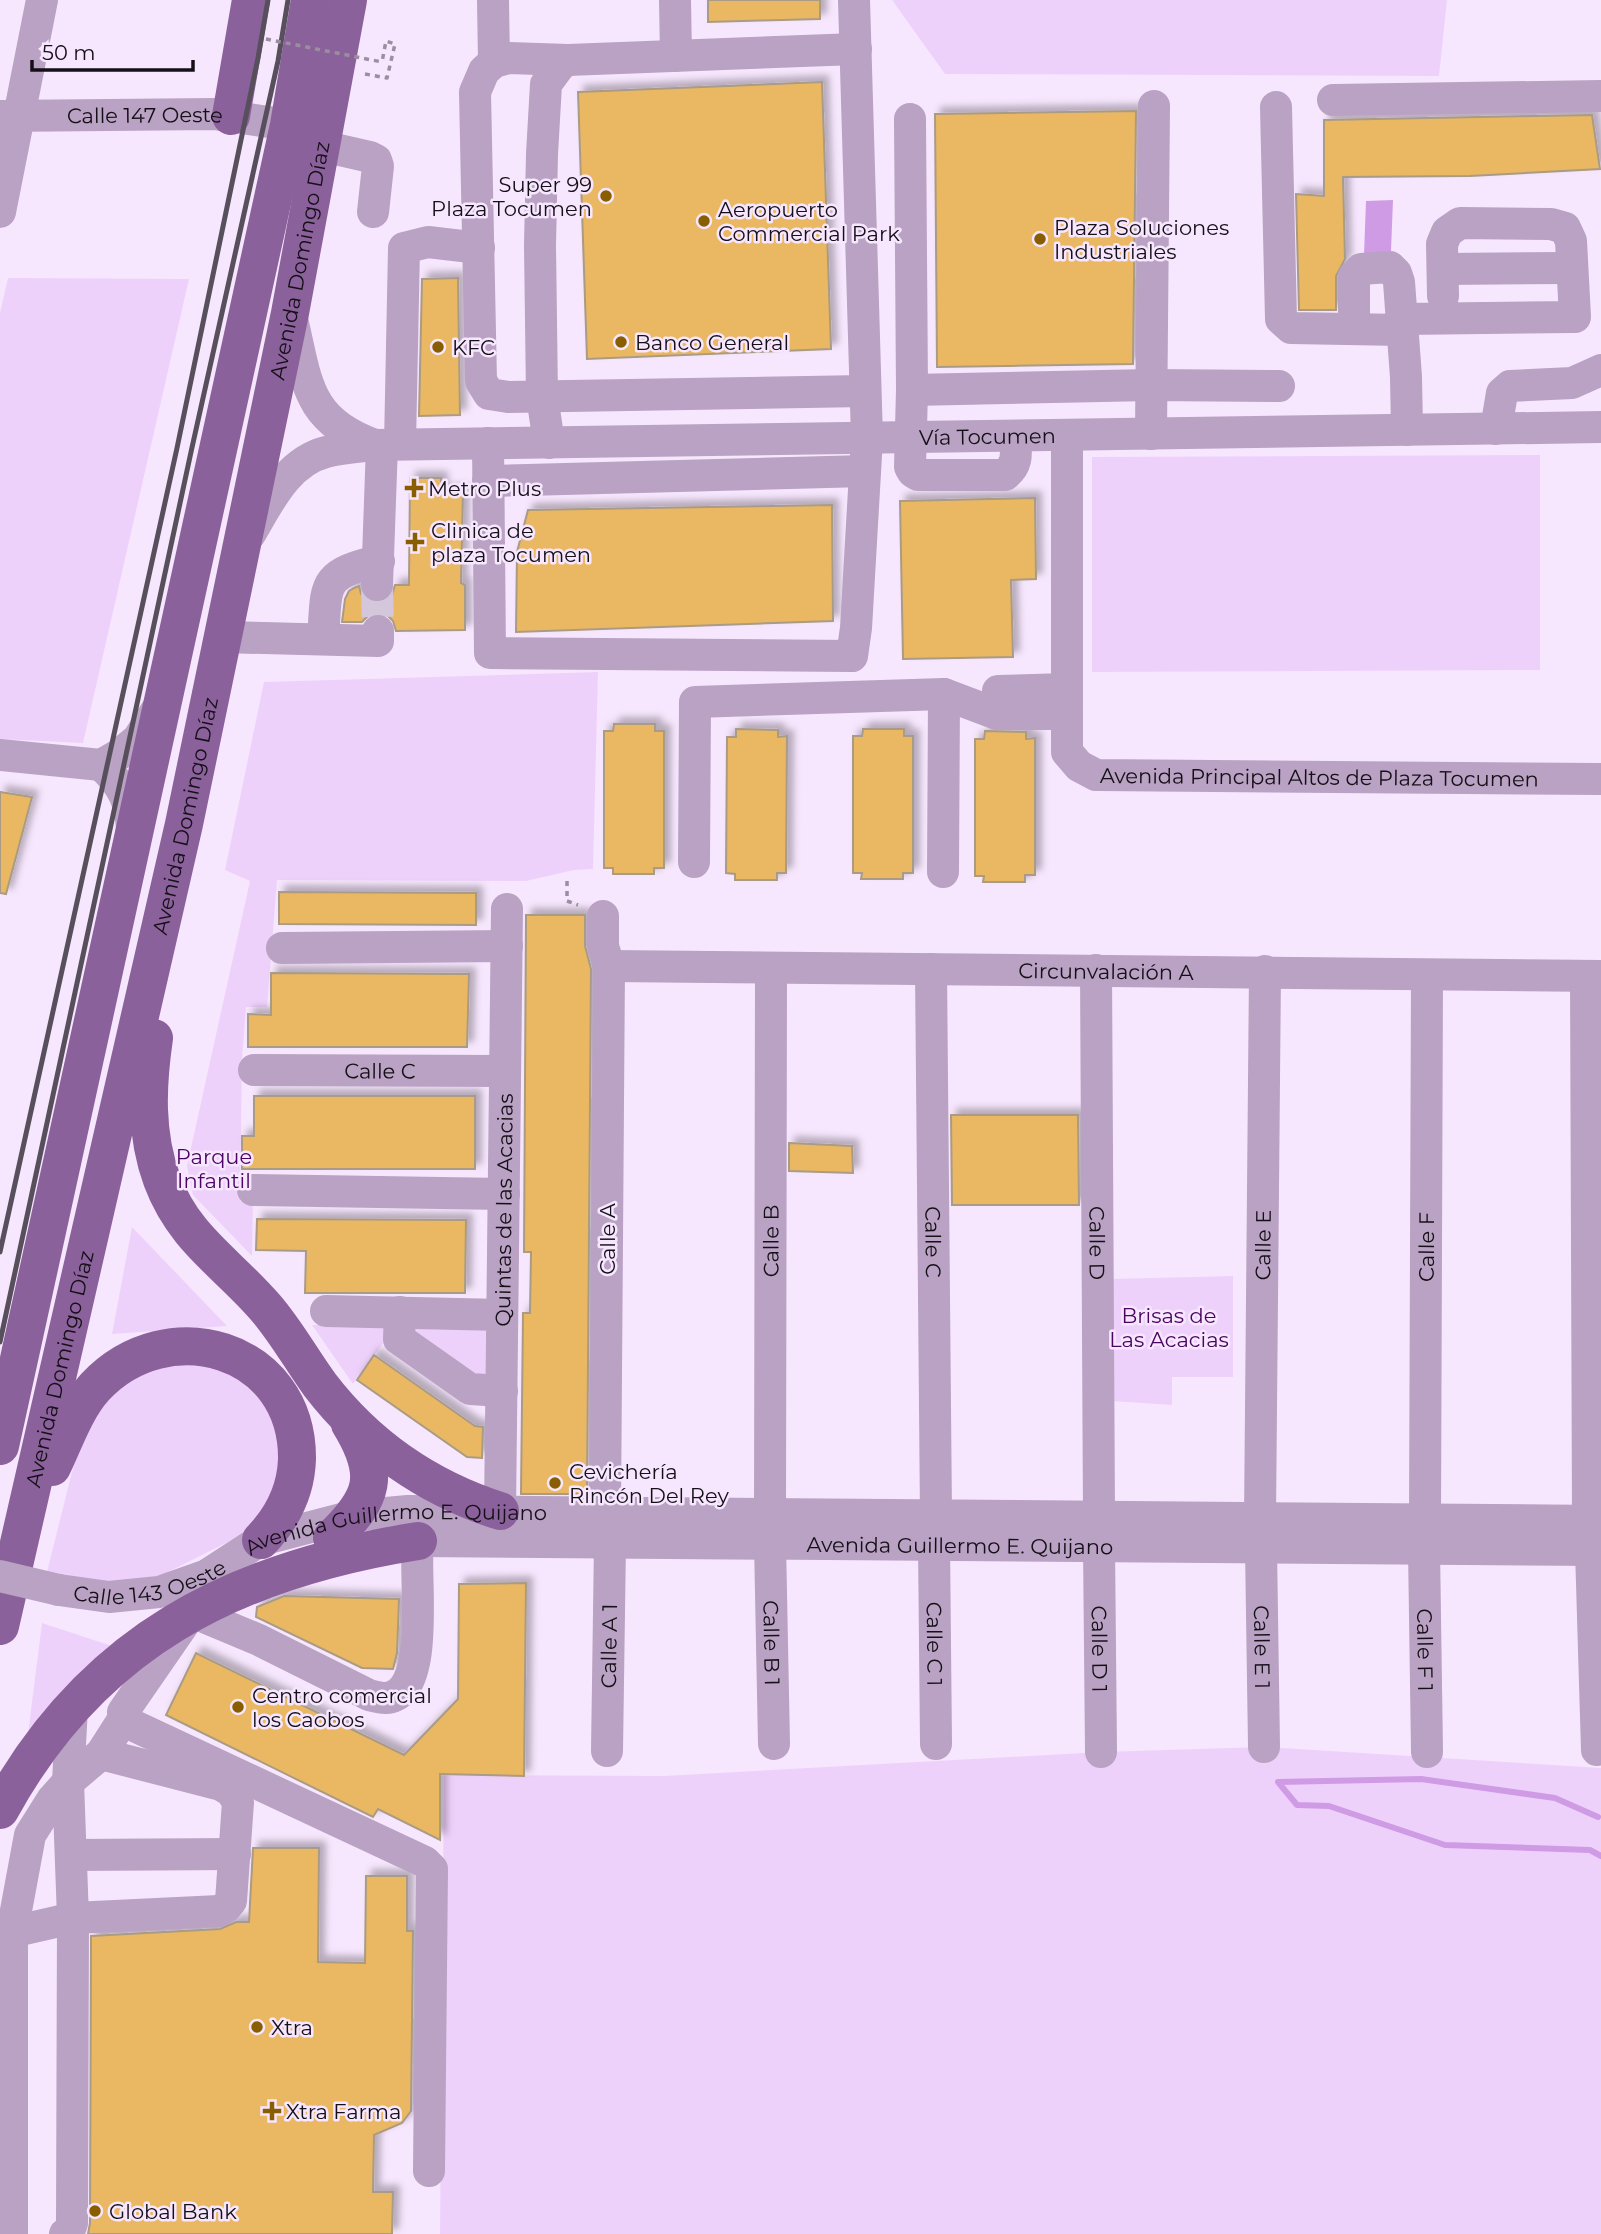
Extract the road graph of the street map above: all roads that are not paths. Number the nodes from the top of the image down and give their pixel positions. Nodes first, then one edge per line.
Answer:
1 (42, 0) edge
2 (251, 0) edge
3 (310, 0) edge
4 (348, 0) edge
5 (493, 0) edge
6 (675, 0) edge
7 (854, 0) edge
8 (856, 49) junction
9 (676, 56) junction
10 (568, 60) junction
11 (494, 62) junction
12 (1601, 96) edge
13 (1333, 100) dead end
14 (1154, 106) dead end
15 (1276, 107) dead end
16 (10, 116) edge
17 (231, 116) junction
18 (910, 119) dead end
19 (289, 125) junction
20 (322, 146) junction
21 (0, 212) edge
22 (373, 212) dead end
23 (479, 248) junction
24 (1572, 268) junction
25 (290, 313) junction
26 (1402, 325) junction
27 (1354, 328) junction
28 (1601, 370) edge
29 (1151, 385) junction
30 (1279, 386) dead end
31 (912, 390) junction
32 (865, 391) junction
33 (542, 396) junction
34 (1601, 428) edge
35 (1496, 429) junction
36 (1407, 430) junction
37 (1151, 434) junction
38 (1067, 435) junction
39 (1015, 436) junction
40 (911, 437) junction
41 (954, 437) junction
42 (867, 438) junction
43 (488, 443) junction
44 (549, 443) junction
45 (386, 445) junction
46 (865, 471) junction
47 (953, 475) junction
48 (488, 481) junction
49 (243, 548) junction
50 (378, 631) dead end
51 (222, 636) junction
52 (323, 639) junction
53 (998, 691) dead end
54 (944, 694) junction
55 (162, 701) junction
56 (1066, 701) junction
57 (0, 755) edge
58 (101, 765) junction
59 (1601, 779) edge
60 (184, 824) junction
61 (132, 836) junction
62 (694, 862) dead end
63 (943, 873) dead end
64 (507, 909) dead end
65 (603, 915) dead end
66 (506, 946) junction
67 (282, 948) dead end
68 (610, 966) junction
69 (771, 968) junction
70 (931, 969) junction
71 (1096, 970) junction
72 (1265, 971) junction
73 (1427, 975) junction
74 (1594, 976) edge
75 (254, 1070) dead end
76 (505, 1071) junction
77 (253, 1190) dead end
78 (504, 1194) junction
79 (326, 1311) dead end
80 (400, 1312) junction
81 (502, 1315) junction
82 (502, 1391) junction
83 (345, 1416) junction
84 (0, 1446) edge
85 (500, 1511) junction
86 (462, 1512) junction
87 (343, 1527) junction
88 (608, 1527) junction
89 (755, 1528) junction
90 (935, 1530) junction
91 (1099, 1531) junction
92 (1261, 1532) junction
93 (1424, 1534) junction
94 (1595, 1535) edge
95 (418, 1541) junction
96 (18, 1542) junction
97 (256, 1544) junction
98 (0, 1576) edge
99 (192, 1612) junction
100 (0, 1626) edge
101 (72, 1707) junction
102 (124, 1718) junction
103 (774, 1744) dead end
104 (936, 1744) dead end
105 (1264, 1746) dead end
106 (1597, 1750) dead end
107 (607, 1751) dead end
108 (1101, 1752) dead end
109 (1427, 1752) dead end
110 (101, 1754) junction
111 (68, 1782) junction
112 (0, 1810) edge
113 (234, 1854) junction
114 (71, 1855) junction
115 (74, 1918) junction
116 (12, 1932) junction
117 (6, 1984) edge
118 (429, 2171) dead end
119 (12, 2234) edge
120 (65, 2234) edge

1 - 16 street
2 - 17 main road
3 - 19 main road, Avenida Domingo Díaz
4 - 20 main road, Avenida Domingo Díaz
5 - 11 street
6 - 9 street
7 - 8 street
8 - 9 street
8 - 32 street
9 - 10 street
10 - 11 street
10 - 33 street
11 - 23 street
12 - 13 street
14 - 29 street
15 - 27 street
16 - 17 street, Calle 147 Oeste
16 - 21 street
17 - 19 street, Calle 147 Oeste
18 - 31 street
19 - 55 main road, Avenida Domingo Díaz
20 - 22 street
20 - 25 main road, Avenida Domingo Díaz
23 - 33 street
23 - 45 street
24 - 24 street
24 - 26 street
25 - 45 street
25 - 49 main road, Avenida Domingo Díaz
26 - 27 street
26 - 27 street
26 - 36 street
28 - 35 street
29 - 30 street
29 - 31 street
29 - 37 street
31 - 40 street
32 - 33 street
32 - 42 street
33 - 44 street
34 - 35 street, Vía Tocumen
35 - 36 street, Vía Tocumen
36 - 37 street, Vía Tocumen
37 - 38 street, Vía Tocumen
38 - 39 street, Vía Tocumen
38 - 56 street, Avenida Principal Altos de Plaza Tocumen
39 - 41 street, Vía Tocumen
39 - 47 street
40 - 41 street, Vía Tocumen
40 - 42 street, Vía Tocumen
40 - 47 street
41 - 47 street
42 - 44 street, Vía Tocumen
42 - 46 street
43 - 44 street, Vía Tocumen
43 - 45 street, Vía Tocumen
43 - 48 street
45 - 49 street, Vía Tocumen
45 - 52 street
46 - 48 street
46 - 48 street
49 - 51 main road, Avenida Domingo Díaz
50 - 52 street
51 - 52 street
51 - 60 main road, Avenida Domingo Díaz
53 - 56 street
54 - 56 street
54 - 62 street
54 - 63 street
55 - 58 street
55 - 61 main road, Avenida Domingo Díaz
56 - 59 street, Avenida Principal Altos de Plaza Tocumen
57 - 58 street
58 - 61 street
60 - 83 main road
60 - 96 main road, Avenida Domingo Díaz
61 - 84 main road, Avenida Domingo Díaz
64 - 66 street, Quintas de las Acacias
65 - 68 street, Calle A
66 - 67 street
66 - 76 street, Quintas de las Acacias
68 - 69 street, Circunvalación A
68 - 88 street, Calle A
69 - 70 street, Circunvalación A
69 - 89 street, Calle B
70 - 71 street, Circunvalación A
70 - 90 street, Calle C
71 - 72 street, Circunvalación A
71 - 91 street, Calle D
72 - 73 street, Circunvalación A
72 - 92 street, Calle E
73 - 74 street, Circunvalación A
73 - 93 street, Calle F
74 - 94 street
75 - 76 street, Calle C
76 - 78 street, Quintas de las Acacias
77 - 78 street
78 - 81 street, Quintas de las Acacias
79 - 80 street
80 - 81 street
80 - 82 street
81 - 82 street, Quintas de las Acacias
82 - 85 street, Quintas de las Acacias
83 - 85 main road
83 - 87 main road
85 - 86 street, Avenida Guillermo E. Quijano
85 - 88 street, Avenida Guillermo E. Quijano
86 - 87 street, Avenida Guillermo E. Quijano
86 - 95 street
87 - 95 street, Avenida Guillermo E. Quijano
87 - 97 street, Avenida Guillermo E. Quijano
88 - 89 street, Avenida Guillermo E. Quijano
88 - 95 street, Avenida Guillermo E. Quijano
88 - 107 street, Calle A 1
89 - 90 street, Avenida Guillermo E. Quijano
89 - 103 street, Calle B 1
90 - 91 street, Avenida Guillermo E. Quijano
90 - 104 street, Calle C 1
91 - 92 street, Avenida Guillermo E. Quijano
91 - 108 street, Calle D 1
92 - 93 street, Avenida Guillermo E. Quijano
92 - 105 street, Calle E 1
93 - 94 street, Avenida Guillermo E. Quijano
93 - 109 street, Calle F 1
94 - 106 street
95 - 99 main road
95 - 99 street
96 - 97 main road
96 - 100 main road, Avenida Domingo Díaz
97 - 98 street, Calle 143 Oeste, bridge
99 - 101 main road
99 - 102 street
101 - 111 street
101 - 112 main road
102 - 110 street
102 - 118 street
110 - 111 street
110 - 113 street
111 - 114 street
111 - 116 street
113 - 114 street
113 - 115 street
114 - 115 street
115 - 116 street
115 - 120 street
116 - 117 street
117 - 119 street

